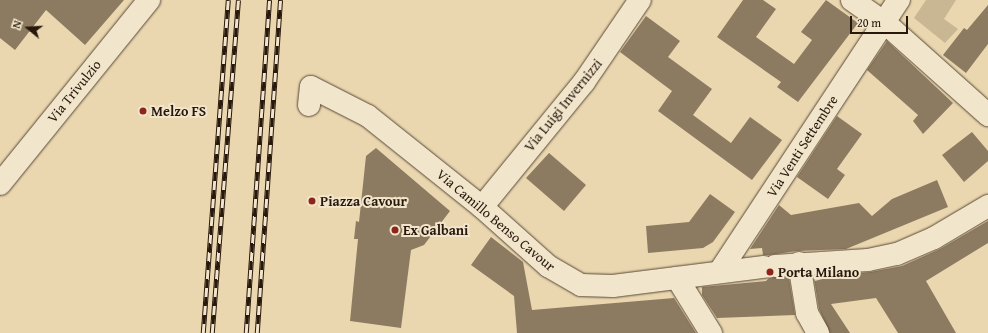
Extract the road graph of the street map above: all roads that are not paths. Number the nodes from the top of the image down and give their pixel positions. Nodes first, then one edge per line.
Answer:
1 (149, 0) edge
2 (640, 0) edge
3 (852, 0) edge
4 (899, 0) edge
5 (884, 22) junction
6 (309, 105) dead end
7 (988, 115) edge
8 (0, 184) edge
9 (988, 206) edge
10 (482, 207) junction
11 (799, 263) junction
12 (720, 271) junction
13 (677, 278) junction
14 (711, 333) edge
15 (818, 333) edge

1 - 8 street, Via Trivulzio
2 - 10 street, Via Luigi Invernizzi
3 - 5 street
4 - 5 street, Via Venti Settembre
5 - 7 street
5 - 12 street, Via Venti Settembre
6 - 10 street, Via Camillo Benso Cavour
9 - 11 street, Via Camillo Benso Cavour
10 - 13 street, Via Camillo Benso Cavour
11 - 12 street, Via Camillo Benso Cavour
11 - 15 street
12 - 13 street, Via Camillo Benso Cavour
13 - 14 street

